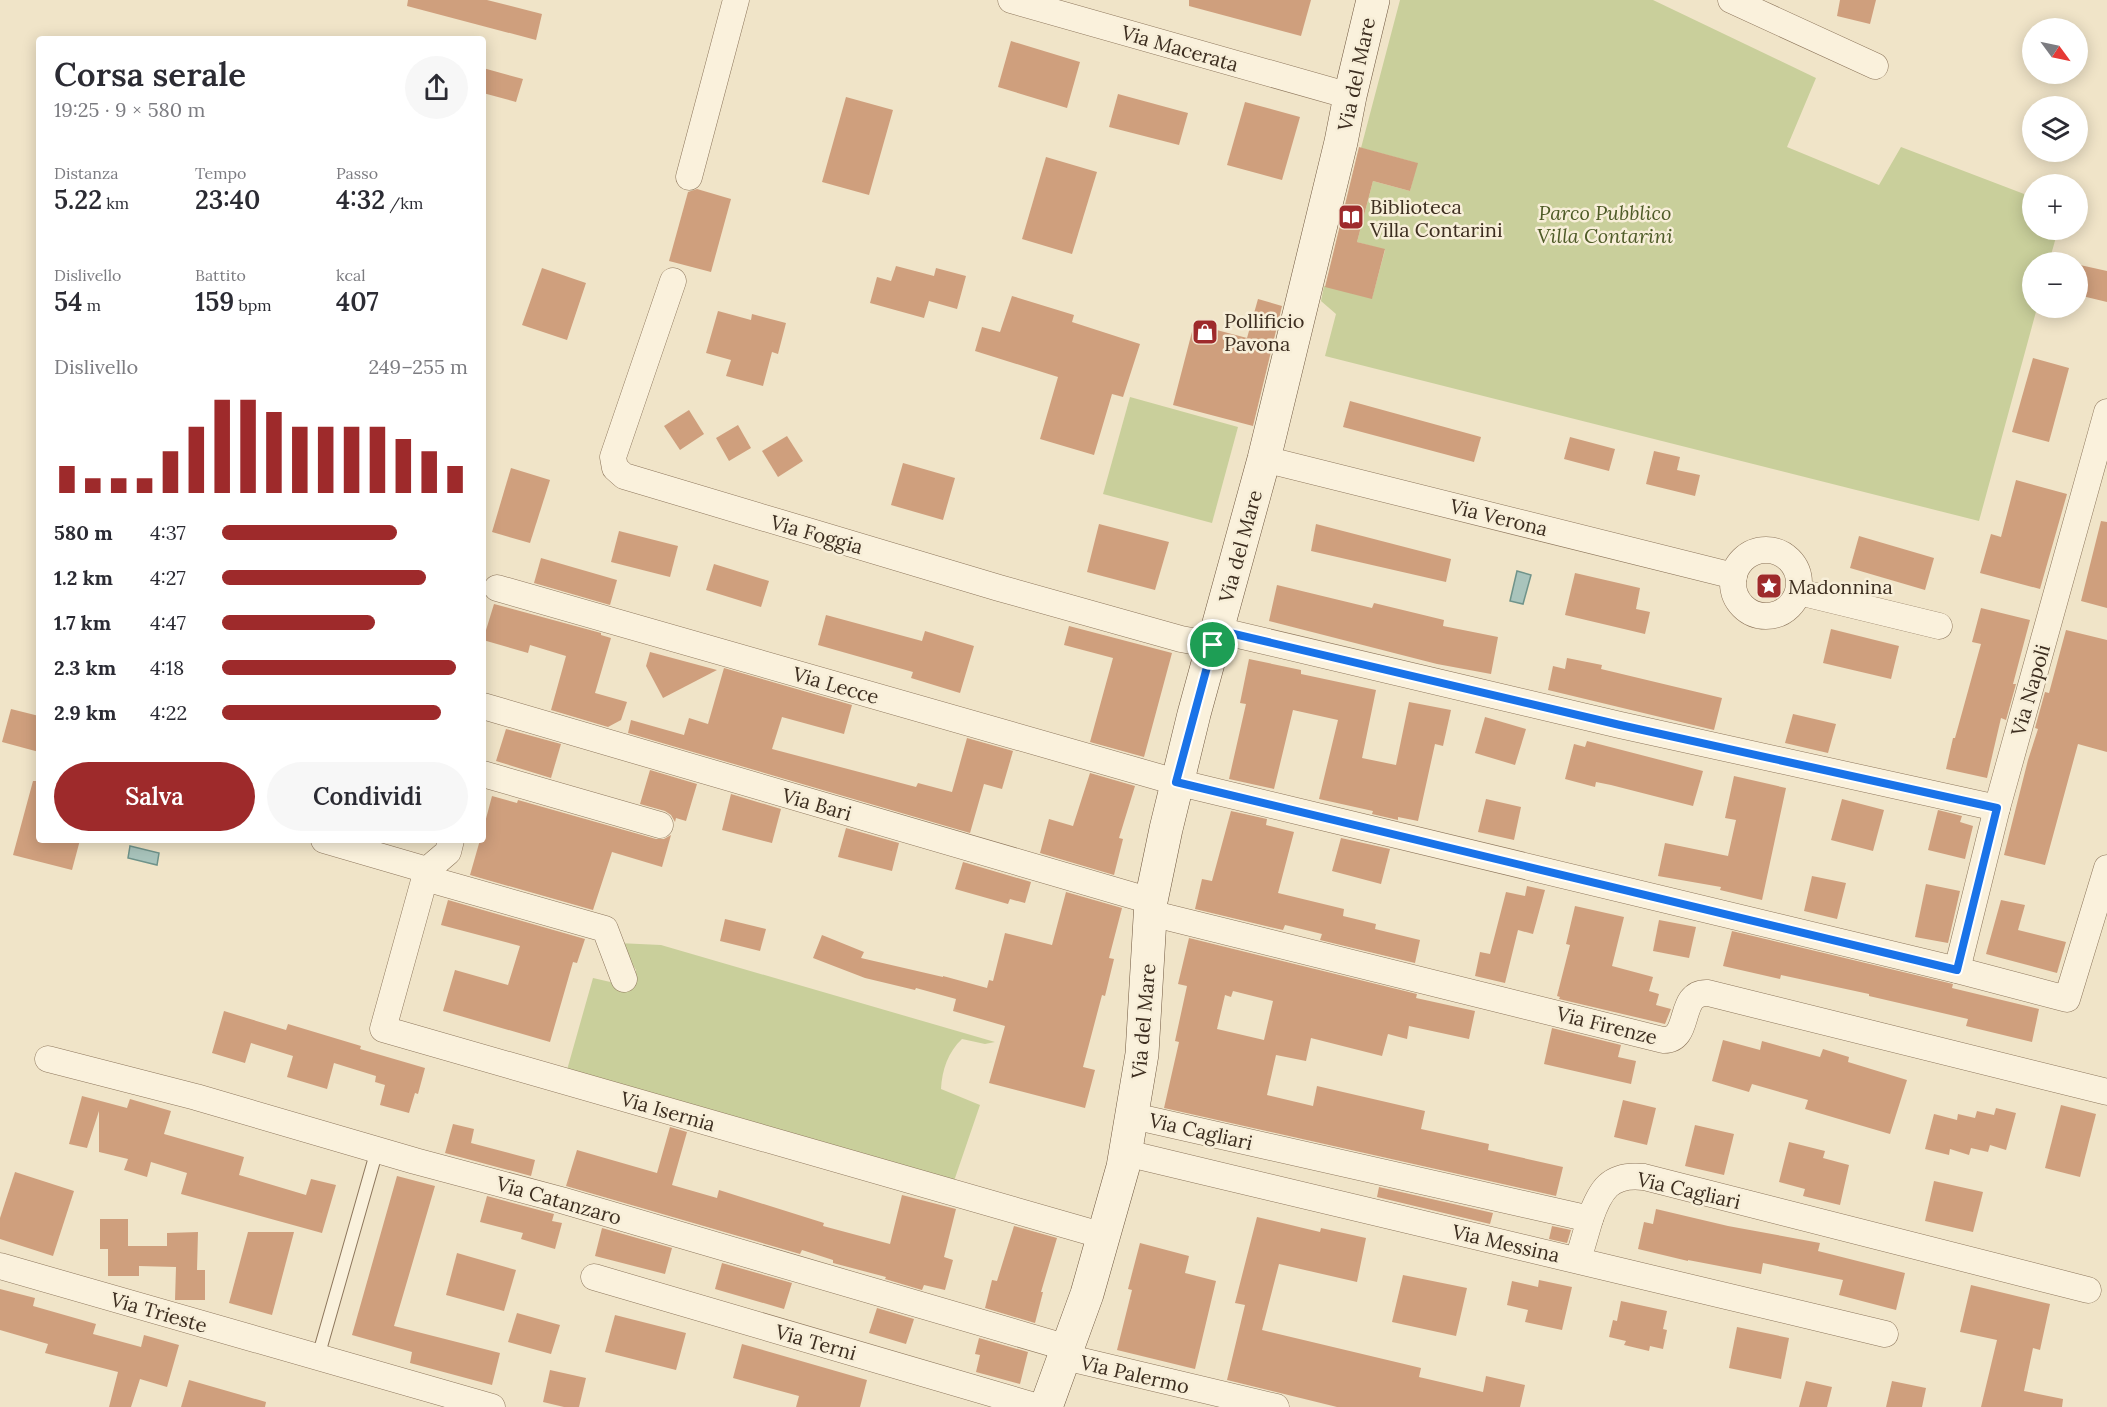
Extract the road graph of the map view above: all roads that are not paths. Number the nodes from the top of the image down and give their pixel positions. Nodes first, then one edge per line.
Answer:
1 (736, 0) edge
2 (1011, 0) edge
3 (1373, 0) edge
4 (1731, 0) edge
5 (1875, 66) dead end
6 (1350, 96) junction
7 (688, 177) dead end
8 (673, 281) dead end
9 (2107, 412) edge
10 (1264, 459) junction
11 (1734, 576) junction
12 (497, 588) dead end
13 (1799, 592) junction
14 (1939, 626) dead end
15 (1215, 638) junction
16 (486, 707) edge
17 (486, 775) edge
18 (1176, 782) junction
19 (1997, 808) junction
20 (660, 825) dead end
21 (333, 843) edge
22 (450, 843) edge
23 (2107, 868) edge
24 (426, 874) junction
25 (1150, 907) junction
26 (1957, 970) junction
27 (624, 979) dead end
28 (48, 1059) dead end
29 (2107, 1092) edge
30 (1133, 1116) junction
31 (377, 1150) junction
32 (1126, 1153) junction
33 (1590, 1219) junction
34 (1104, 1236) junction
35 (1578, 1260) junction
36 (0, 1266) edge
37 (594, 1277) dead end
38 (2088, 1290) dead end
39 (1885, 1334) dead end
40 (1067, 1352) junction
41 (318, 1357) junction
42 (492, 1407) edge
43 (1038, 1407) edge
44 (1046, 1407) edge
45 (1276, 1407) edge

1 - 7 street
2 - 6 street, Via Macerata
3 - 6 main road, Via del Mare
4 - 5 street
6 - 10 main road, Via del Mare
8 - 15 street, Via Foggia
9 - 19 street, Via Napoli
10 - 11 street, Via Verona
10 - 15 main road, Via del Mare
11 - 13 street
11 - 13 street
12 - 18 street, Via Lecce
13 - 14 street
15 - 18 main road, Via del Mare
15 - 19 street, Via Foggia
16 - 25 street, Via Bari
17 - 20 street
18 - 25 main road, Via del Mare
18 - 26 street
19 - 26 street, Via Napoli
21 - 24 street
22 - 24 street
23 - 26 street
24 - 27 street
24 - 34 street, Via Isernia
25 - 29 street, Via Firenze
25 - 30 main road, Via del Mare
28 - 31 street, Via Catanzaro
30 - 32 main road, Via del Mare
30 - 33 street, Via Cagliari
31 - 40 street, Via Catanzaro
31 - 41 lane
32 - 34 main road, Via del Mare
32 - 35 street, Via Messina
33 - 35 street
33 - 38 street, Via Cagliari
34 - 40 main road, Via del Mare
35 - 39 street, Via Messina
36 - 41 street, Via Trieste
37 - 43 street, Via Terni
40 - 44 main road, Via del Mare
40 - 45 street, Via Palermo
41 - 42 street, Via Trieste

